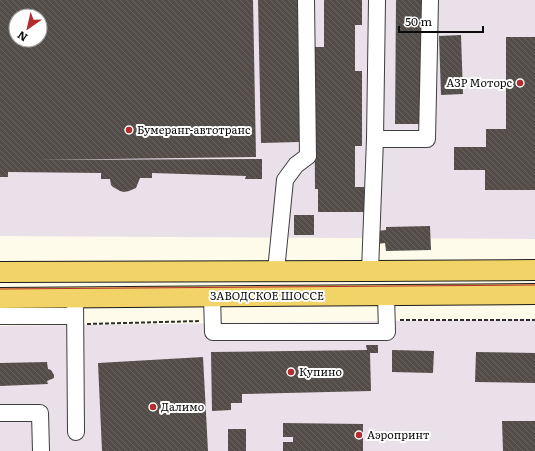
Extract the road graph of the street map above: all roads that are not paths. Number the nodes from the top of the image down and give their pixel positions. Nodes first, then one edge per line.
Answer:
1 (306, 0) edge
2 (377, 0) edge
3 (430, 0) edge
4 (375, 138) junction
5 (535, 270) edge
6 (276, 271) junction
7 (370, 271) junction
8 (0, 272) edge
9 (535, 294) edge
10 (386, 295) junction
11 (212, 296) junction
12 (0, 298) edge
13 (74, 312) junction
14 (0, 316) edge
15 (0, 413) edge
16 (76, 432) dead end
17 (41, 451) edge

1 - 6 lane
2 - 4 lane
3 - 4 lane
4 - 7 lane
5 - 7 main road
6 - 7 main road
6 - 8 main road
9 - 10 main road, ЗАВОДСКОЕ ШОССЕ
10 - 11 main road, ЗАВОДСКОЕ ШОССЕ
10 - 11 lane
11 - 13 main road, ЗАВОДСКОЕ ШОССЕ
12 - 13 main road, ЗАВОДСКОЕ ШОССЕ
13 - 14 lane
13 - 16 lane
15 - 17 lane

